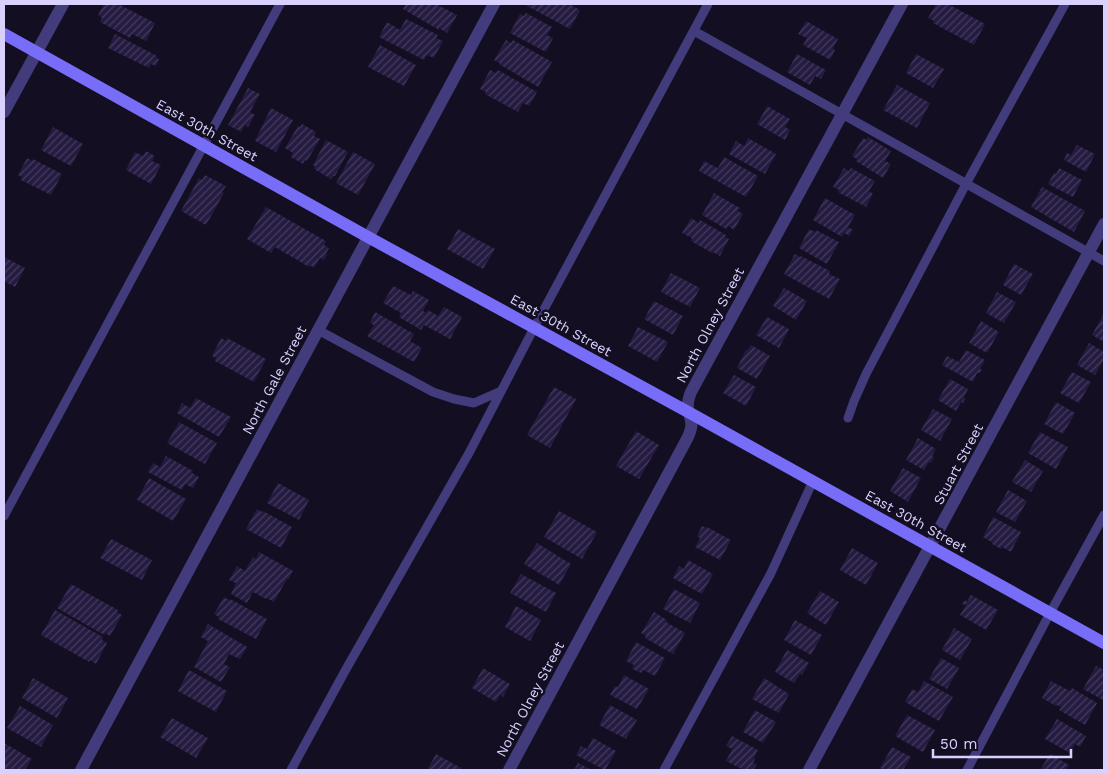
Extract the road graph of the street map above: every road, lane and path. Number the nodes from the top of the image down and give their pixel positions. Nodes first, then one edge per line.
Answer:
1 (63, 4) edge
2 (280, 4) edge
3 (494, 4) edge
4 (708, 4) edge
5 (902, 4) edge
6 (1065, 4) edge
7 (694, 31) junction
8 (4, 34) edge
9 (36, 52) junction
10 (4, 112) edge
11 (842, 114) junction
12 (203, 145) junction
13 (966, 184) junction
14 (1104, 224) edge
15 (368, 237) junction
16 (1089, 253) junction
17 (1104, 261) edge
18 (534, 328) junction
19 (318, 330) junction
20 (501, 392) junction
21 (690, 413) junction
22 (848, 418) dead end
23 (813, 481) junction
24 (1104, 515) edge
25 (4, 516) edge
26 (930, 546) junction
27 (1050, 613) junction
28 (1104, 643) edge
29 (81, 770) edge
30 (291, 770) edge
31 (509, 770) edge
32 (664, 770) edge
33 (809, 770) edge
34 (967, 770) edge

1 - 9 street
2 - 12 lane
3 - 15 street, North Gale Street
4 - 7 lane
5 - 11 street, North Olney Street
6 - 13 lane
7 - 11 lane
7 - 18 lane
8 - 9 main road, East 30th Street
9 - 10 street
9 - 12 main road, East 30th Street
11 - 13 lane
11 - 21 street, North Olney Street
12 - 15 main road, East 30th Street
12 - 25 lane
13 - 16 lane
13 - 22 lane
14 - 16 street, Stuart Street
15 - 18 main road, East 30th Street
15 - 19 street, North Gale Street
16 - 17 lane
16 - 26 street, Stuart Street
18 - 20 lane
18 - 21 main road, East 30th Street
19 - 20 lane
19 - 29 street, North Gale Street
20 - 30 lane
21 - 23 main road, East 30th Street
21 - 31 street, North Olney Street
23 - 26 main road, East 30th Street
23 - 32 lane
24 - 27 lane
26 - 27 main road, East 30th Street
26 - 33 street, Stuart Street
27 - 28 main road, East 30th Street
27 - 34 lane

